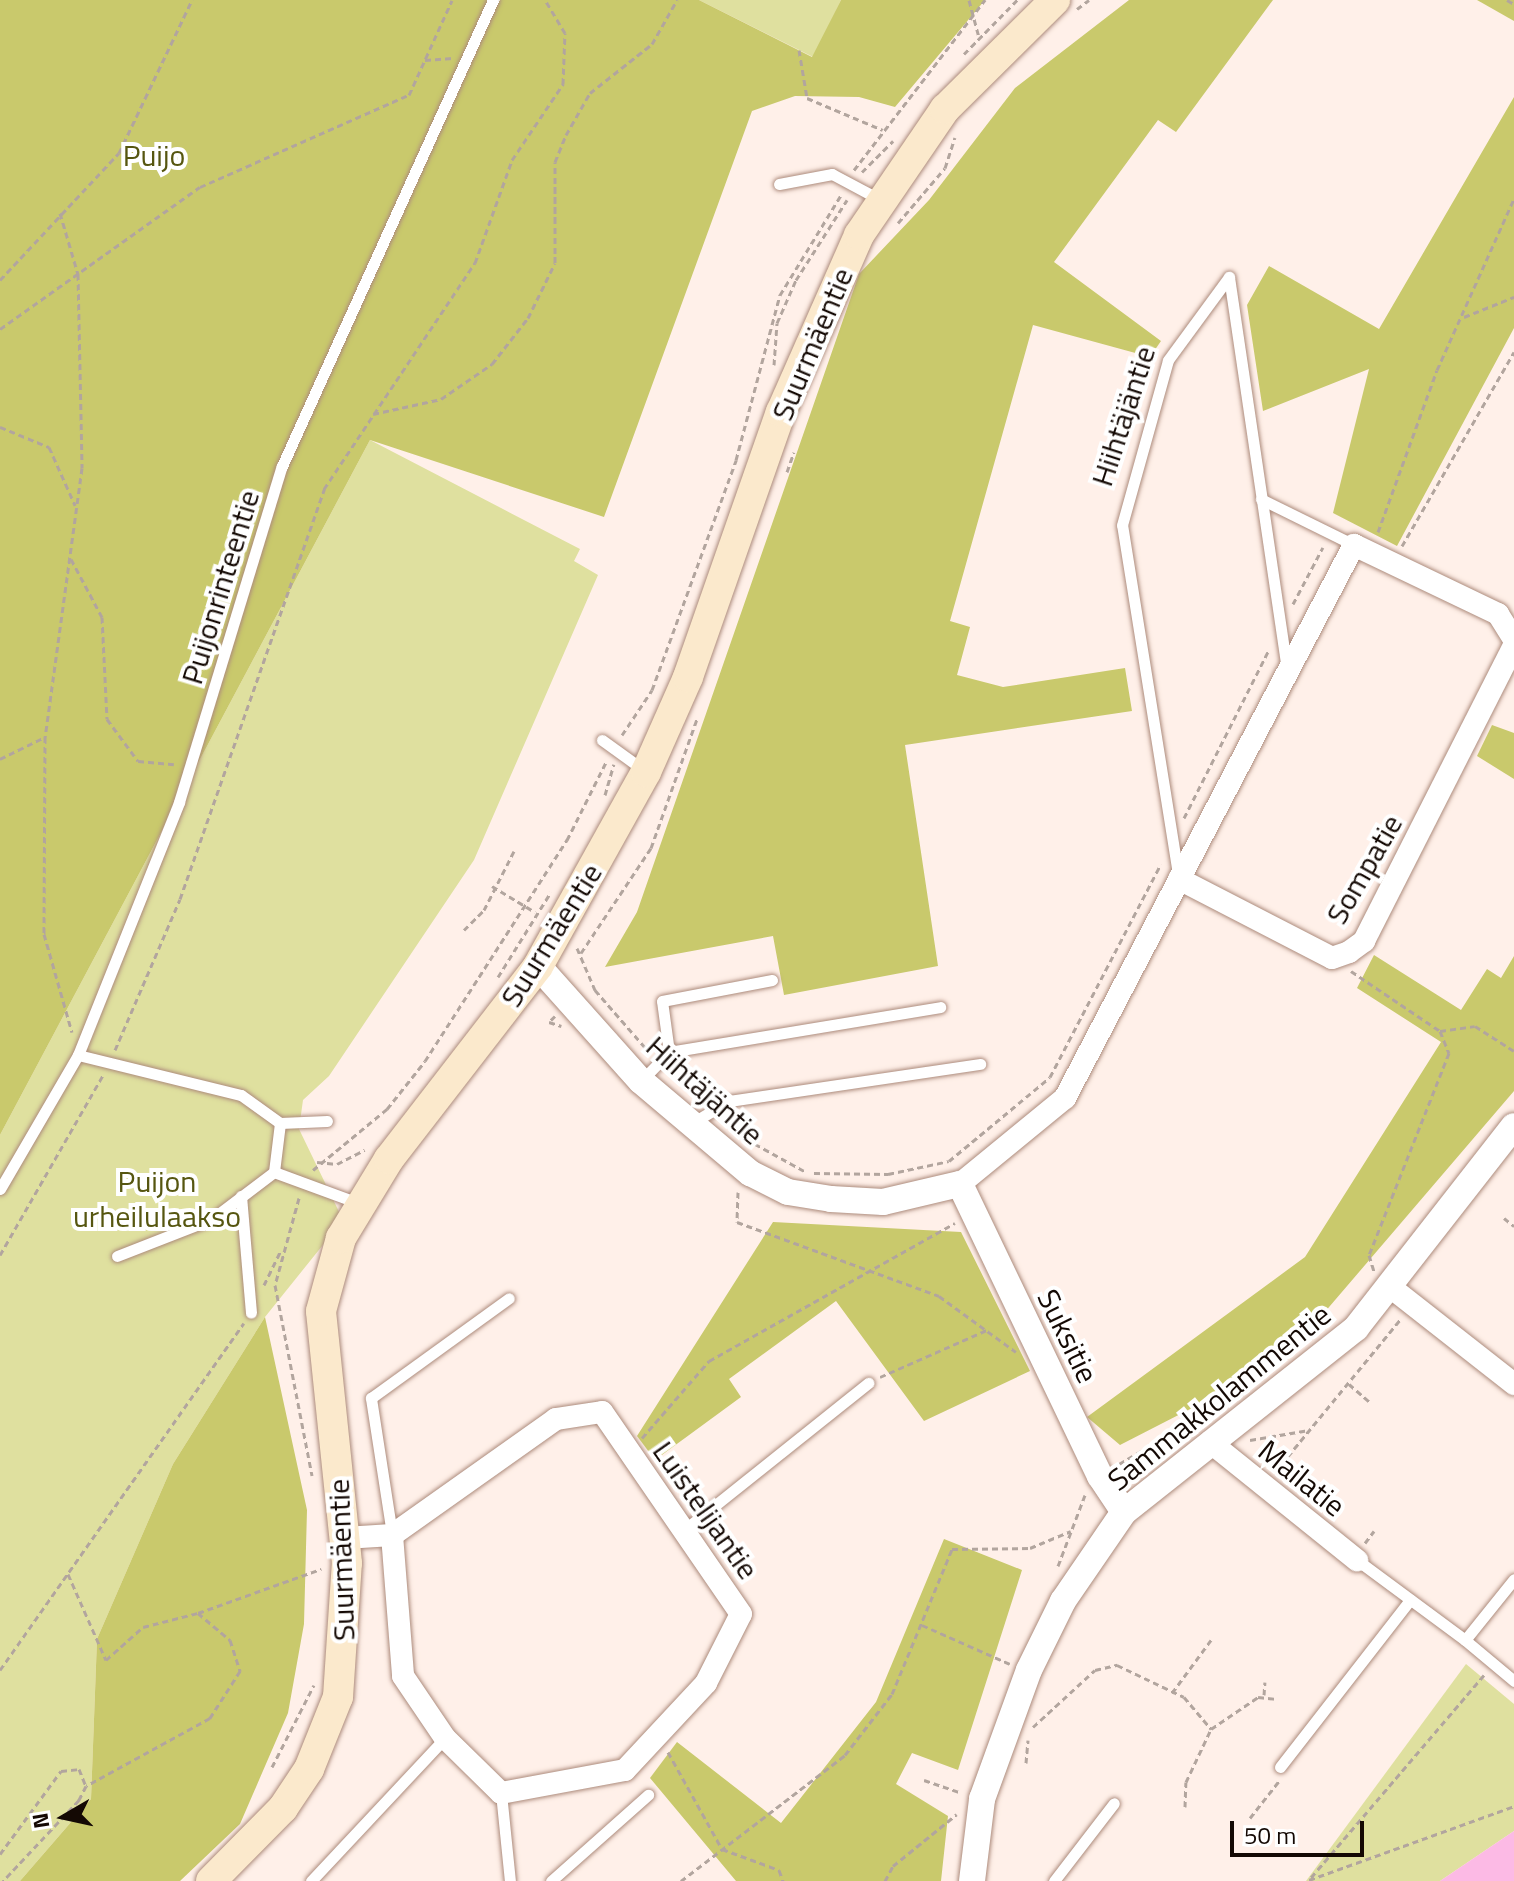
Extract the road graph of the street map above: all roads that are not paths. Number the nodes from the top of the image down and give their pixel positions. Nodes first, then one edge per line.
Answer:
1 (493, 0) edge
2 (1047, 4) edge
3 (779, 184) dead end
4 (881, 200) junction
5 (1261, 499) junction
6 (1362, 548) junction
7 (1514, 643) edge
8 (1286, 663) junction
9 (602, 740) dead end
10 (646, 772) junction
11 (1179, 879) junction
12 (538, 966) junction
13 (772, 980) dead end
14 (940, 1007) dead end
15 (669, 1052) junction
16 (78, 1055) junction
17 (980, 1064) dead end
18 (651, 1072) junction
19 (327, 1121) dead end
20 (280, 1123) junction
21 (688, 1126) junction
22 (1514, 1126) edge
23 (274, 1172) junction
24 (960, 1184) junction
25 (0, 1189) edge
26 (241, 1196) junction
27 (362, 1204) junction
28 (117, 1256) dead end
29 (1382, 1282) junction
30 (509, 1298) dead end
31 (251, 1313) road end
32 (868, 1383) road end
33 (1514, 1384) edge
34 (1210, 1442) junction
35 (1124, 1512) junction
36 (684, 1530) junction
37 (392, 1535) junction
38 (345, 1538) junction
39 (1358, 1555) joint
40 (1514, 1579) edge
41 (1410, 1600) junction
42 (1465, 1640) junction
43 (1514, 1681) edge
44 (445, 1738) junction
45 (1280, 1767) dead end
46 (501, 1793) junction
47 (648, 1795) dead end
48 (1114, 1803) dead end
49 (211, 1881) edge
50 (311, 1881) edge
51 (510, 1881) edge
52 (551, 1881) edge
53 (972, 1881) edge
54 (1054, 1881) edge

1 - 16 lane, Puijonrinteentie
2 - 4 main road, Suurmäentie
3 - 4 lane
4 - 10 main road, Suurmäentie
5 - 6 lane
5 - 8 lane, Hiihtäjäntie
5 - 11 lane, Hiihtäjäntie
6 - 7 street, Sompatie
6 - 8 street, Hiihtäjäntie
7 - 11 street, Sompatie
8 - 11 street, Hiihtäjäntie
9 - 10 lane
10 - 12 main road, Suurmäentie
11 - 24 street, Hiihtäjäntie
12 - 18 street, Hiihtäjäntie
12 - 27 main road, Suurmäentie
13 - 15 lane
14 - 15 lane
15 - 18 lane
16 - 20 lane
16 - 25 lane, Puijonrinteentie
17 - 21 lane
18 - 21 street, Hiihtäjäntie
19 - 20 lane
20 - 23 lane
21 - 24 street, Hiihtäjäntie
22 - 29 street, Sammakkolammentie
23 - 26 lane
23 - 27 lane
24 - 35 street, Suksitie
26 - 28 lane
26 - 31 lane
27 - 38 main road, Suurmäentie
29 - 33 street
29 - 34 street, Sammakkolammentie
30 - 37 lane
32 - 36 lane
34 - 35 street, Sammakkolammentie
34 - 39 street, Mailatie
35 - 53 street, Sammakkolammentie
36 - 37 street, Luistelijantie
36 - 46 street, Luistelijantie
37 - 38 street
37 - 44 street
38 - 49 main road, Suurmäentie
39 - 41 lane
40 - 42 lane
41 - 42 lane
41 - 45 lane
42 - 43 lane
44 - 46 street
44 - 50 lane
46 - 51 lane
47 - 52 lane
48 - 54 lane

